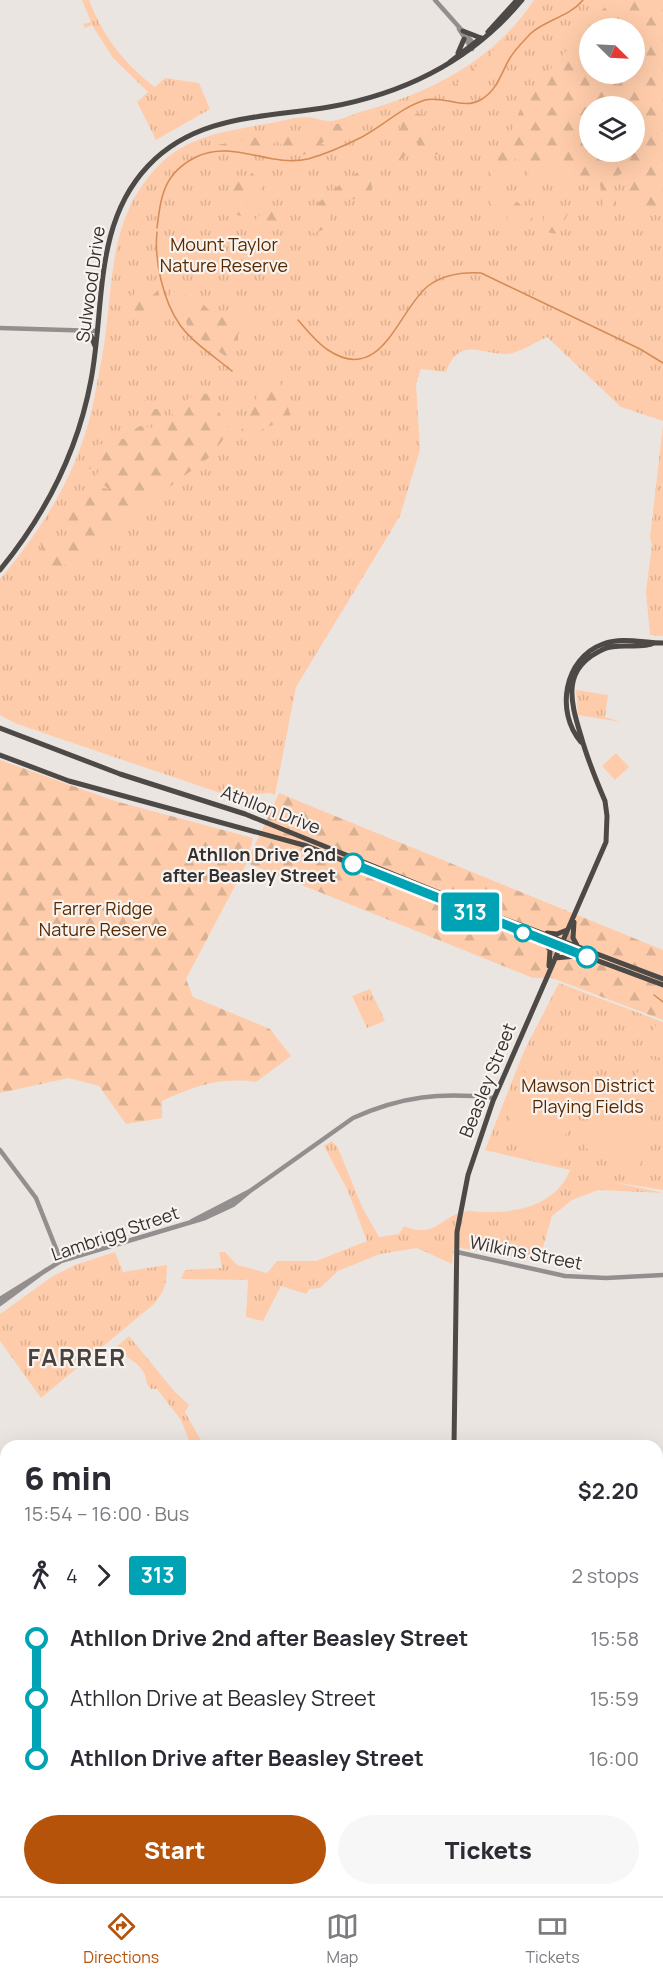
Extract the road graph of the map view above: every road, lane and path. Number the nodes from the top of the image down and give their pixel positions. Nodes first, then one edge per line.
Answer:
1 (435, 0) edge
2 (517, 0) edge
3 (522, 0) edge
4 (461, 30) junction
5 (481, 38) junction
6 (464, 39) junction
7 (473, 46) junction
8 (453, 59) junction
9 (447, 65) junction
10 (0, 328) edge
11 (84, 330) junction
12 (98, 331) junction
13 (96, 347) junction
14 (0, 570) edge
15 (663, 643) edge
16 (0, 728) edge
17 (0, 755) edge
18 (575, 914) junction
19 (569, 928) junction
20 (539, 932) junction
21 (544, 941) junction
22 (561, 944) junction
23 (579, 947) junction
24 (587, 957) junction
25 (555, 958) junction
26 (547, 977) junction
27 (663, 979) edge
28 (663, 984) edge
29 (493, 1100) junction
30 (0, 1150) edge
31 (456, 1252) junction
32 (61, 1261) junction
33 (663, 1275) edge
34 (0, 1302) edge
35 (454, 1440) edge

1 - 4 street
2 - 5 main road, Sulwood Drive
3 - 7 main road, Sulwood Drive
4 - 5 main road
4 - 6 street
4 - 7 street
5 - 7 main road, Sulwood Drive
6 - 7 street
6 - 8 main road
7 - 8 main road, Sulwood Drive
7 - 9 main road, Sulwood Drive
8 - 9 main road, Sulwood Drive
9 - 12 main road, Sulwood Drive
10 - 11 street
11 - 12 street
11 - 13 main road
12 - 13 main road, Sulwood Drive
13 - 14 main road, Sulwood Drive
15 - 18 main road, Beasley Street
16 - 20 main road, Athllon Drive
17 - 21 main road, Athllon Drive
18 - 19 main road, Beasley Street
18 - 23 main road
19 - 20 main road
19 - 22 main road, Beasley Street
20 - 22 main road, Athllon Drive
21 - 22 main road, Athllon Drive
21 - 26 main road
22 - 23 main road, Athllon Drive
22 - 24 main road, Athllon Drive
22 - 25 main road, Beasley Street
23 - 27 main road, Athllon Drive
24 - 25 main road
24 - 28 main road, Athllon Drive
25 - 26 main road, Beasley Street
26 - 29 main road, Beasley Street
29 - 31 main road, Beasley Street
29 - 32 street, Lambrigg Street
30 - 32 street
31 - 33 street, Wilkins Street
31 - 35 main road, Beasley Street
32 - 34 street, Lambrigg Street

